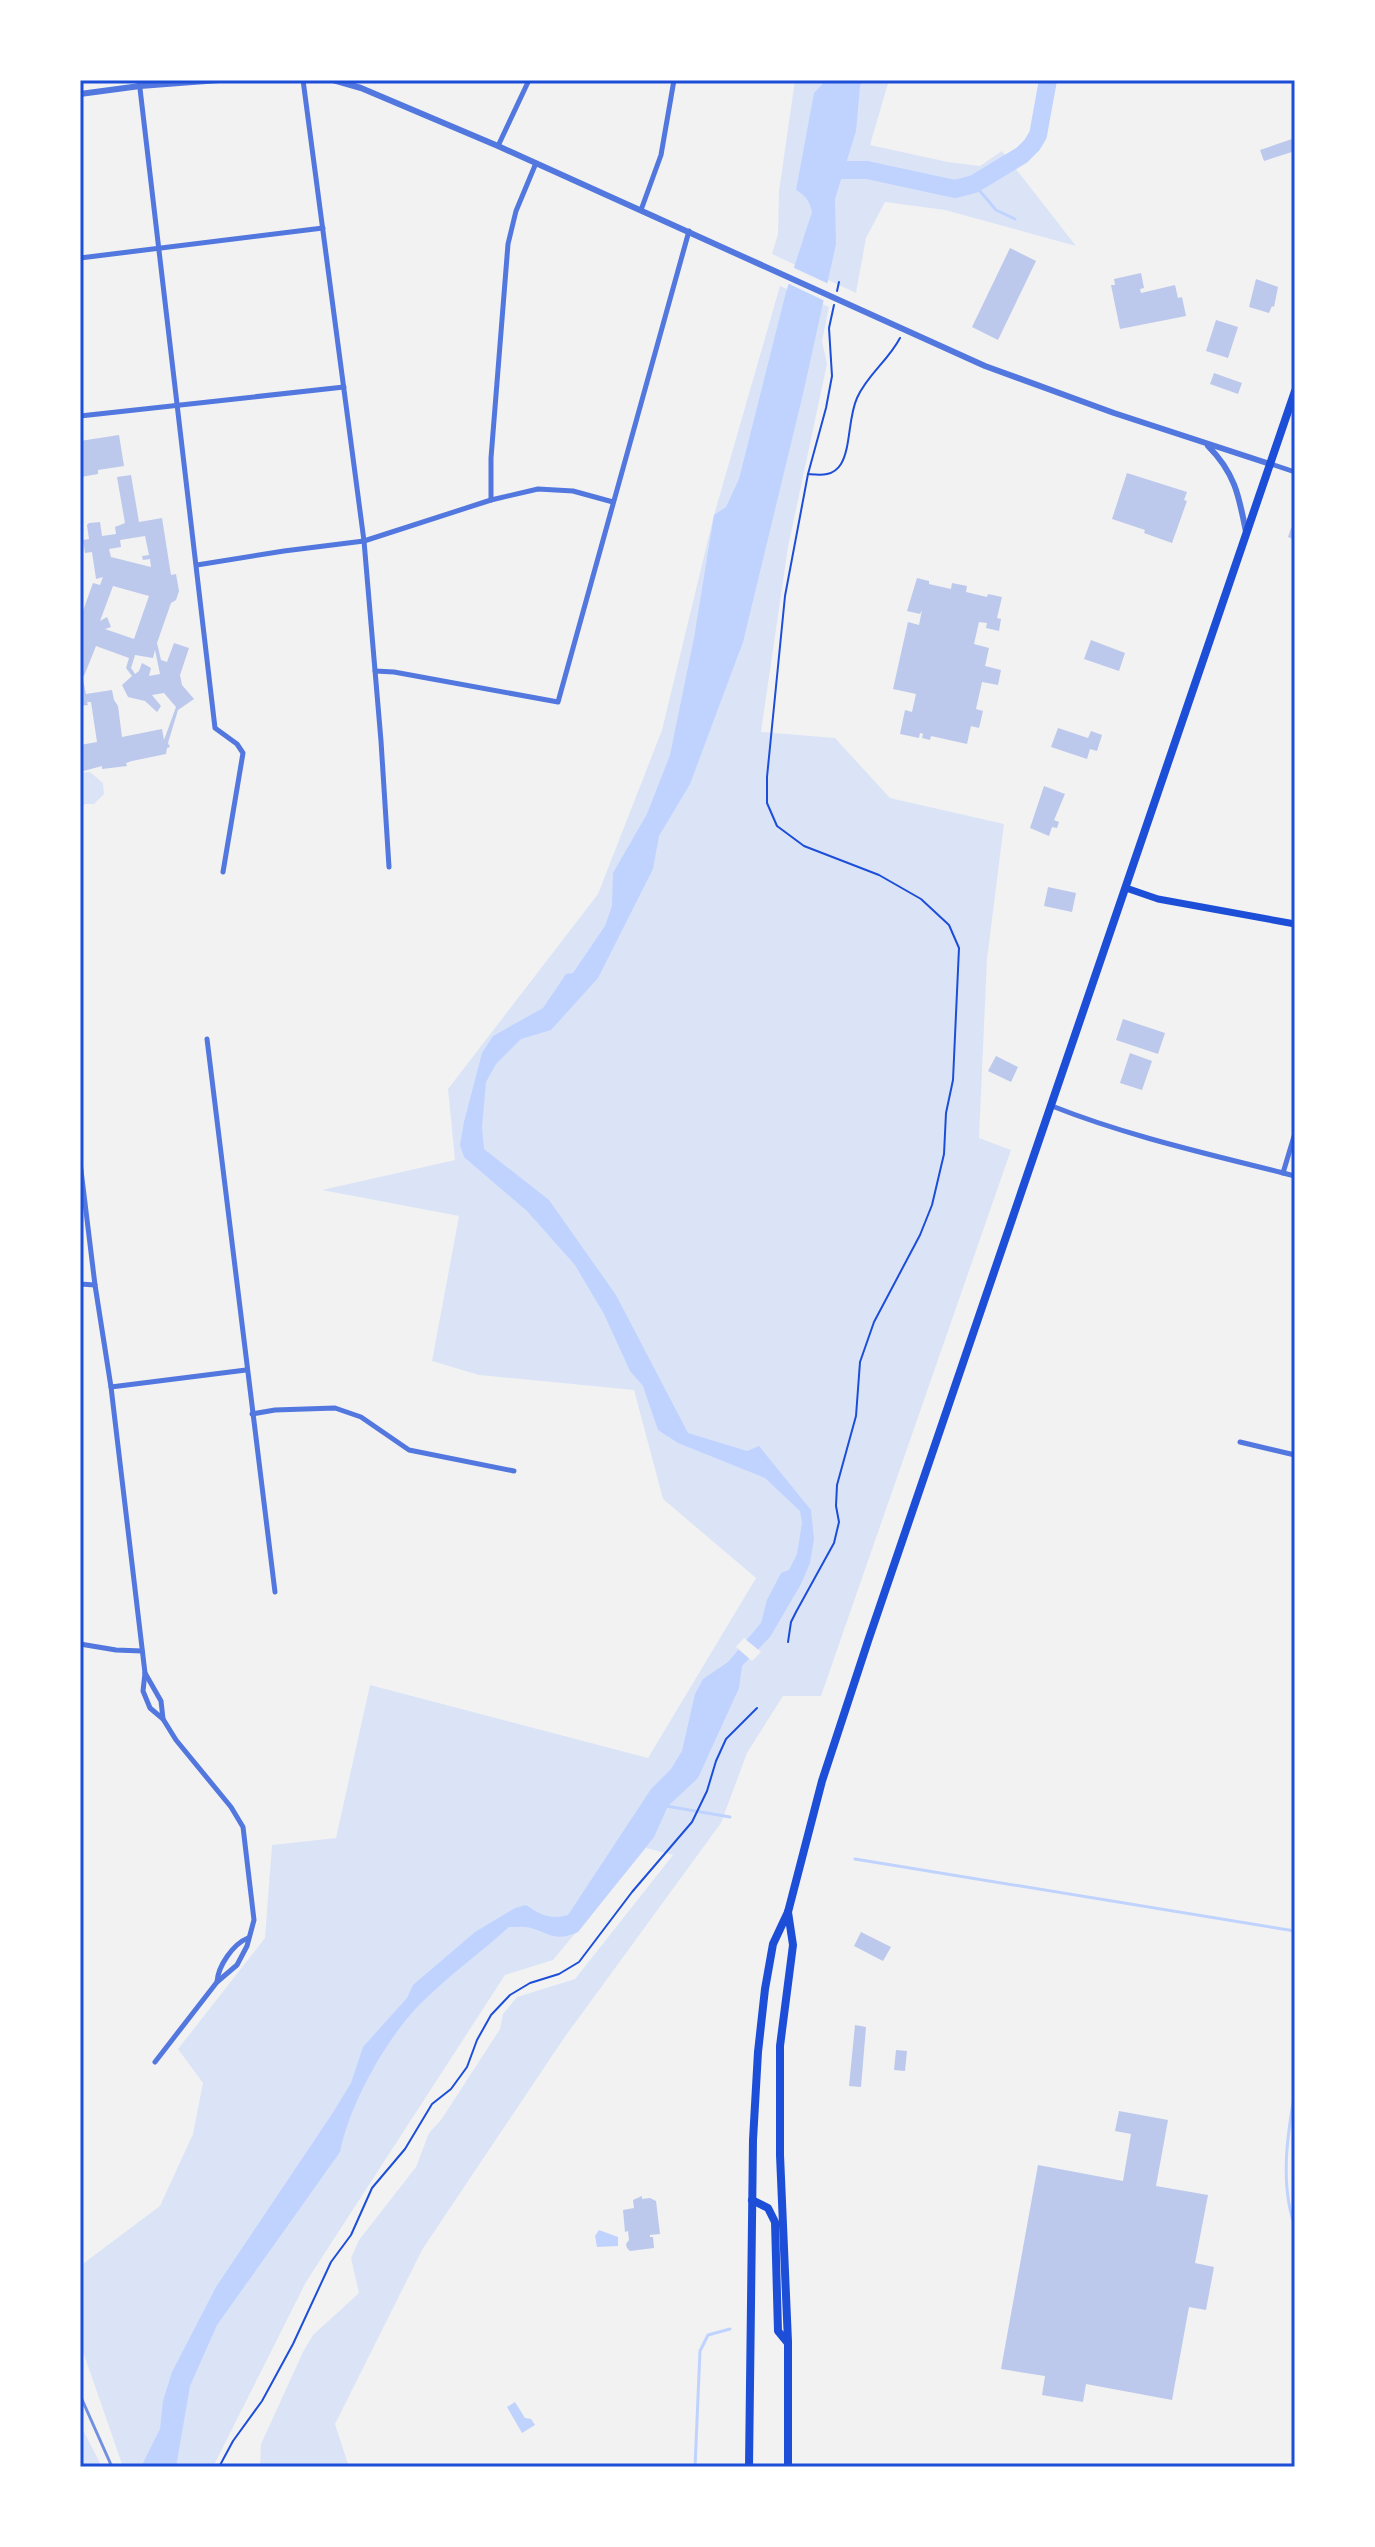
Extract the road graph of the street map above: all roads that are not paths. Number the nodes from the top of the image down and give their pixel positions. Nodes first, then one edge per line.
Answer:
1 (219, 80) edge
2 (303, 80) edge
3 (333, 80) edge
4 (529, 80) edge
5 (674, 80) edge
6 (140, 83) edge
7 (80, 94) edge
8 (498, 146) junction
9 (536, 163) junction
10 (641, 210) junction
11 (323, 228) junction
12 (689, 231) junction
13 (159, 247) junction
14 (80, 258) edge
15 (344, 387) junction
16 (1295, 391) edge
17 (1291, 402) junction
18 (178, 404) junction
19 (1295, 414) edge
20 (80, 416) edge
21 (1205, 443) junction
22 (1270, 464) junction
23 (1295, 472) edge
24 (491, 500) junction
25 (613, 502) junction
26 (1246, 536) junction
27 (364, 541) junction
28 (197, 565) junction
29 (375, 671) junction
30 (389, 867) dead end
31 (223, 872) dead end
32 (1126, 888) junction
33 (1295, 924) edge
34 (207, 1039) dead end
35 (1052, 1106) junction
36 (1295, 1133) edge
37 (80, 1162) edge
38 (1283, 1173) junction
39 (1295, 1176) edge
40 (80, 1284) edge
41 (95, 1285) junction
42 (246, 1370) junction
43 (111, 1387) junction
44 (252, 1414) junction
45 (1240, 1442) dead end
46 (1295, 1455) edge
47 (514, 1471) dead end
48 (275, 1592) dead end
49 (80, 1644) edge
50 (142, 1651) junction
51 (145, 1673) junction
52 (163, 1719) junction
53 (788, 1912) junction
54 (248, 1938) junction
55 (217, 1982) junction
56 (155, 2062) dead end
57 (752, 2200) junction
58 (788, 2342) junction
59 (749, 2467) edge
60 (788, 2467) edge

1 - 6 street
2 - 11 street
3 - 8 street
4 - 8 street
5 - 10 street
6 - 7 street
6 - 13 street
8 - 9 street
9 - 10 street
9 - 24 street
10 - 12 street
11 - 13 street
11 - 15 street
12 - 21 street
12 - 25 street
13 - 14 street
13 - 18 street
15 - 18 street
15 - 27 street
16 - 17 highway
17 - 19 street
17 - 22 highway
18 - 20 street
18 - 28 street
21 - 22 street
21 - 26 street
22 - 23 street
22 - 26 highway
24 - 25 street
24 - 27 street
25 - 29 street
26 - 32 highway
27 - 28 street
27 - 29 street
28 - 31 street
29 - 30 street
32 - 33 main road
32 - 35 highway
34 - 42 street
35 - 38 street
35 - 53 highway
36 - 38 street
37 - 41 street
38 - 39 street
40 - 41 street
41 - 43 street
42 - 43 street
42 - 44 street
43 - 50 street
44 - 47 street
44 - 48 street
45 - 46 street
49 - 50 street
50 - 51 street
51 - 52 street
51 - 52 street
52 - 54 street
53 - 57 highway
53 - 58 highway
54 - 55 street
54 - 55 street
55 - 56 street
57 - 58 highway
57 - 59 highway
58 - 60 highway

